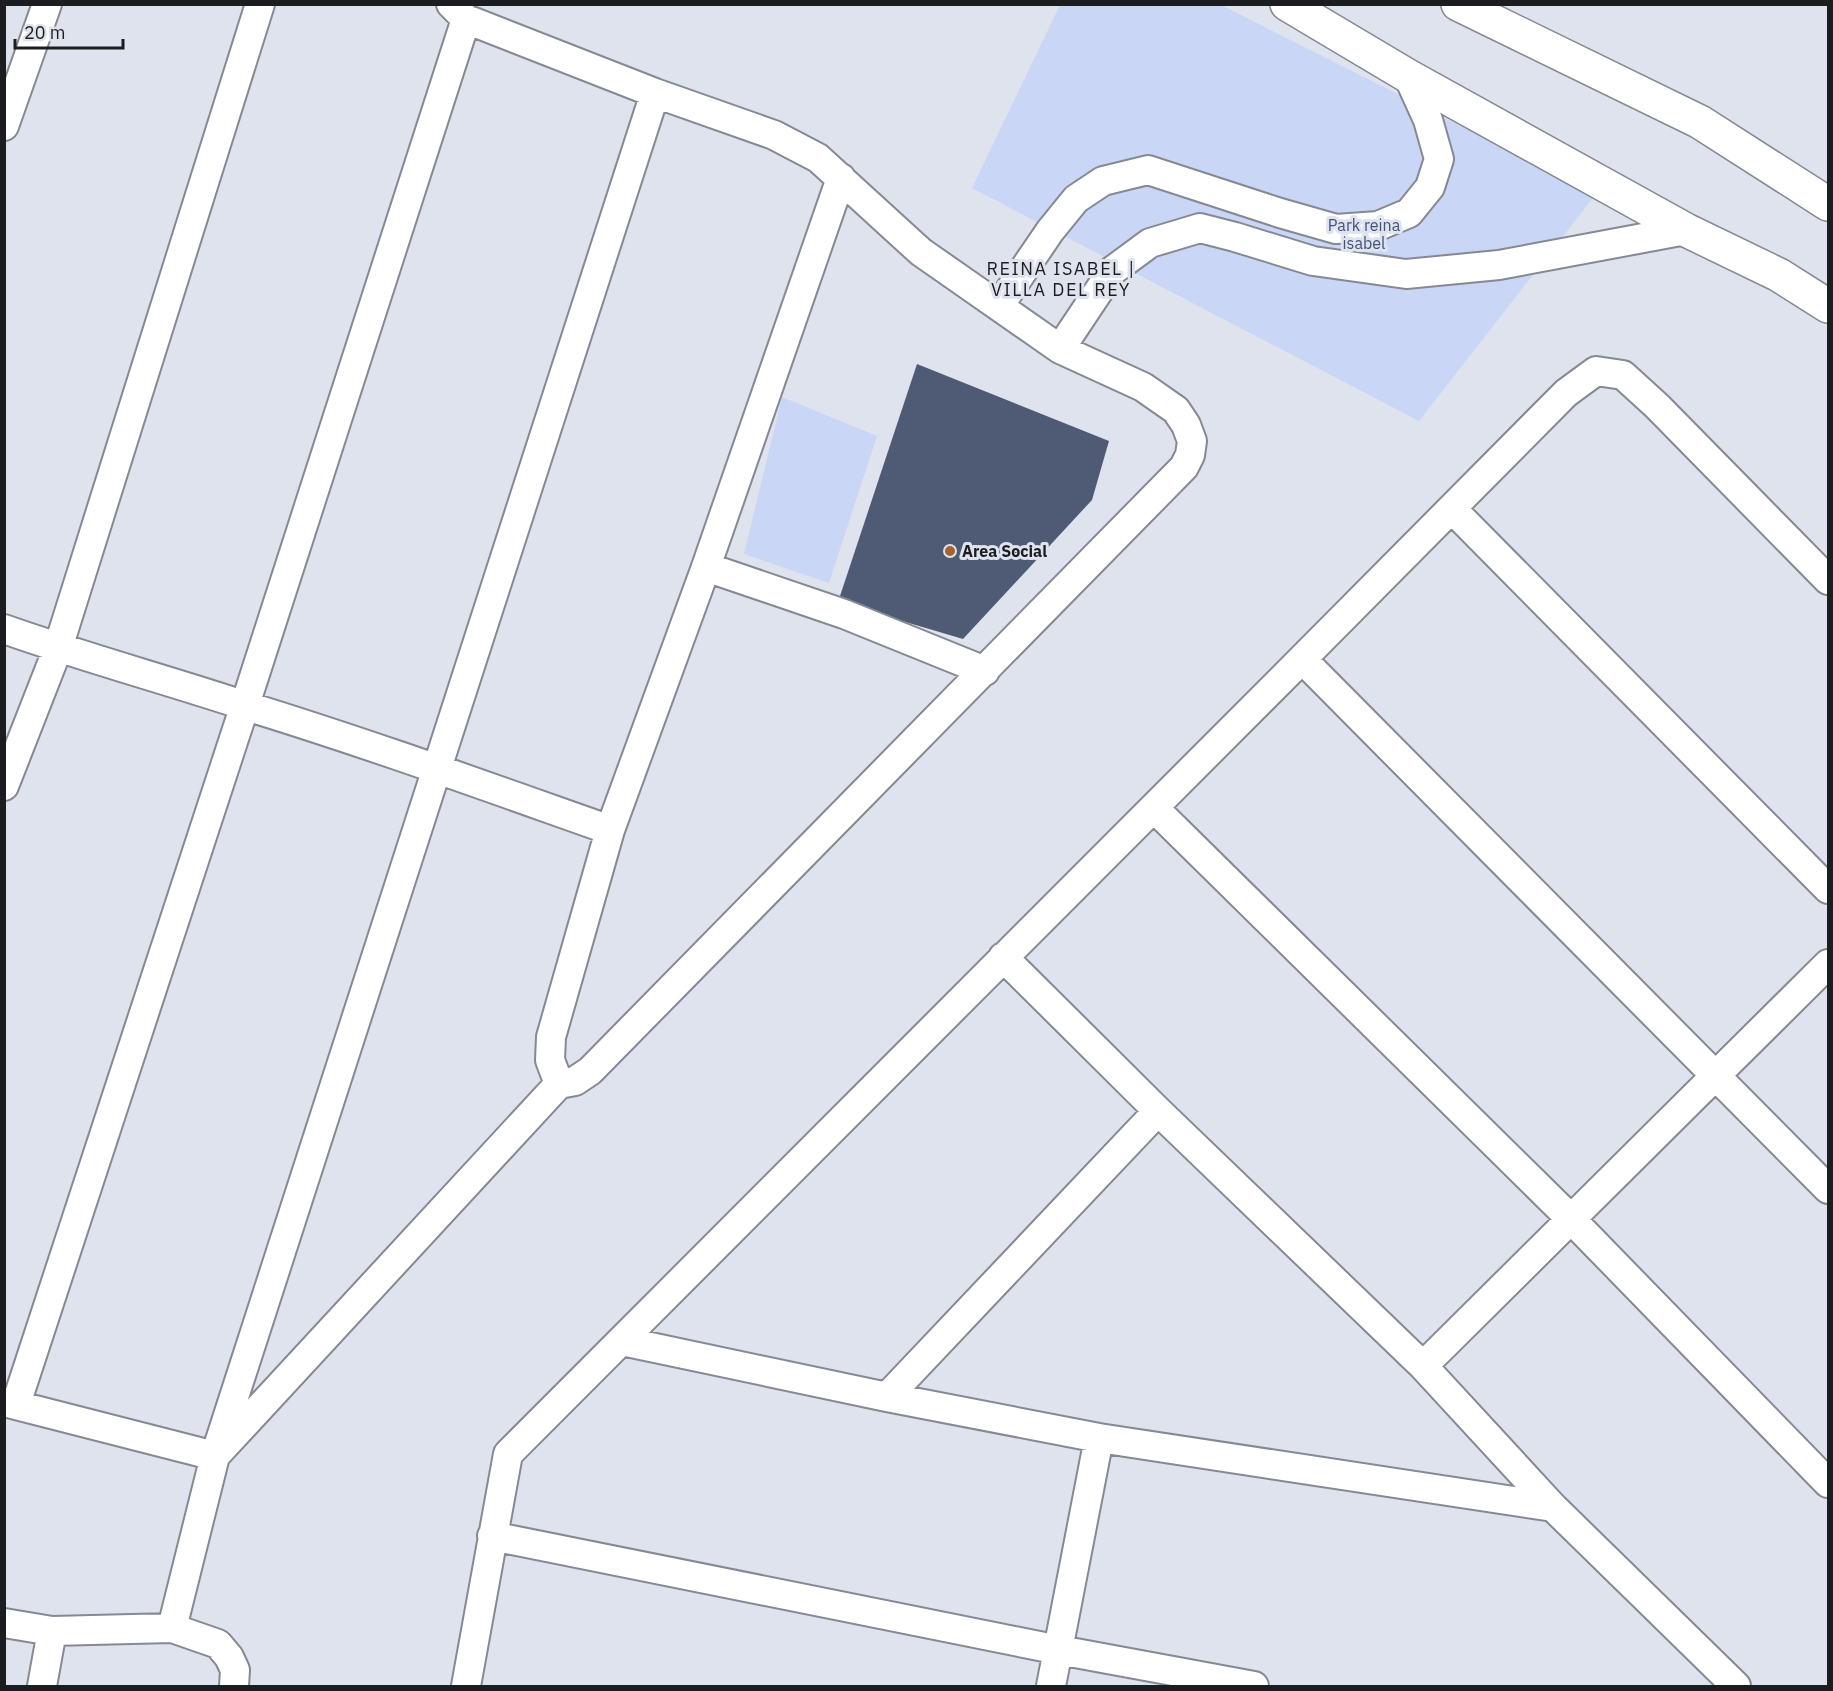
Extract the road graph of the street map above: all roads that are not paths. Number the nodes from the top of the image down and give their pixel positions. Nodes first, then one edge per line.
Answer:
1 (47, 4) edge
2 (260, 4) edge
3 (1287, 4) edge
4 (1458, 4) edge
5 (458, 12) edge
6 (1408, 76) junction
7 (655, 93) junction
8 (4, 126) edge
9 (841, 178) junction
10 (1828, 204) edge
11 (1686, 230) junction
12 (999, 306) junction
13 (1828, 306) edge
14 (1060, 349) junction
15 (1452, 509) junction
16 (706, 567) junction
17 (1828, 580) edge
18 (4, 629) edge
19 (57, 648) junction
20 (1302, 659) junction
21 (985, 671) junction
22 (245, 705) junction
23 (436, 769) junction
24 (4, 786) edge
25 (1154, 808) junction
26 (610, 831) junction
27 (1828, 889) edge
28 (1003, 957) junction
29 (1828, 964) edge
30 (1716, 1075) junction
31 (559, 1084) junction
32 (1158, 1111) junction
33 (1828, 1189) edge
34 (1571, 1219) junction
35 (622, 1341) junction
36 (1422, 1366) junction
37 (887, 1397) junction
38 (10, 1403) edge
39 (1100, 1438) junction
40 (215, 1456) junction
41 (1828, 1483) edge
42 (1553, 1507) junction
43 (492, 1536) junction
44 (4, 1623) edge
45 (172, 1628) junction
46 (52, 1631) junction
47 (1059, 1650) junction
48 (42, 1686) edge
49 (234, 1686) edge
50 (466, 1686) edge
51 (1051, 1686) edge
52 (1254, 1686) edge
53 (1736, 1686) edge

1 - 8 street
2 - 19 street
3 - 6 street
4 - 10 street
5 - 7 street
5 - 22 street
6 - 11 street
6 - 12 street
7 - 9 street
7 - 23 street
9 - 12 street
9 - 16 street
11 - 13 street
11 - 14 street
12 - 14 street
14 - 21 street
15 - 17 street
15 - 20 street
15 - 27 street
16 - 21 street
16 - 26 street
18 - 19 street
19 - 22 street
19 - 24 street
20 - 25 street
20 - 30 street
21 - 31 street
22 - 23 street
22 - 38 street
23 - 26 street
23 - 40 street
25 - 28 street
25 - 34 street
26 - 31 street
28 - 32 street
28 - 35 street
29 - 30 street
30 - 33 street
30 - 34 street
31 - 40 street
32 - 36 street
32 - 37 street
34 - 36 street
34 - 41 street
35 - 37 street
35 - 43 street
36 - 42 street
37 - 39 street
38 - 40 street
39 - 42 street
39 - 47 street
40 - 45 street
42 - 53 street
43 - 47 street
43 - 50 street
44 - 46 street
45 - 46 street
45 - 49 street
46 - 48 street
47 - 51 street
47 - 52 street

